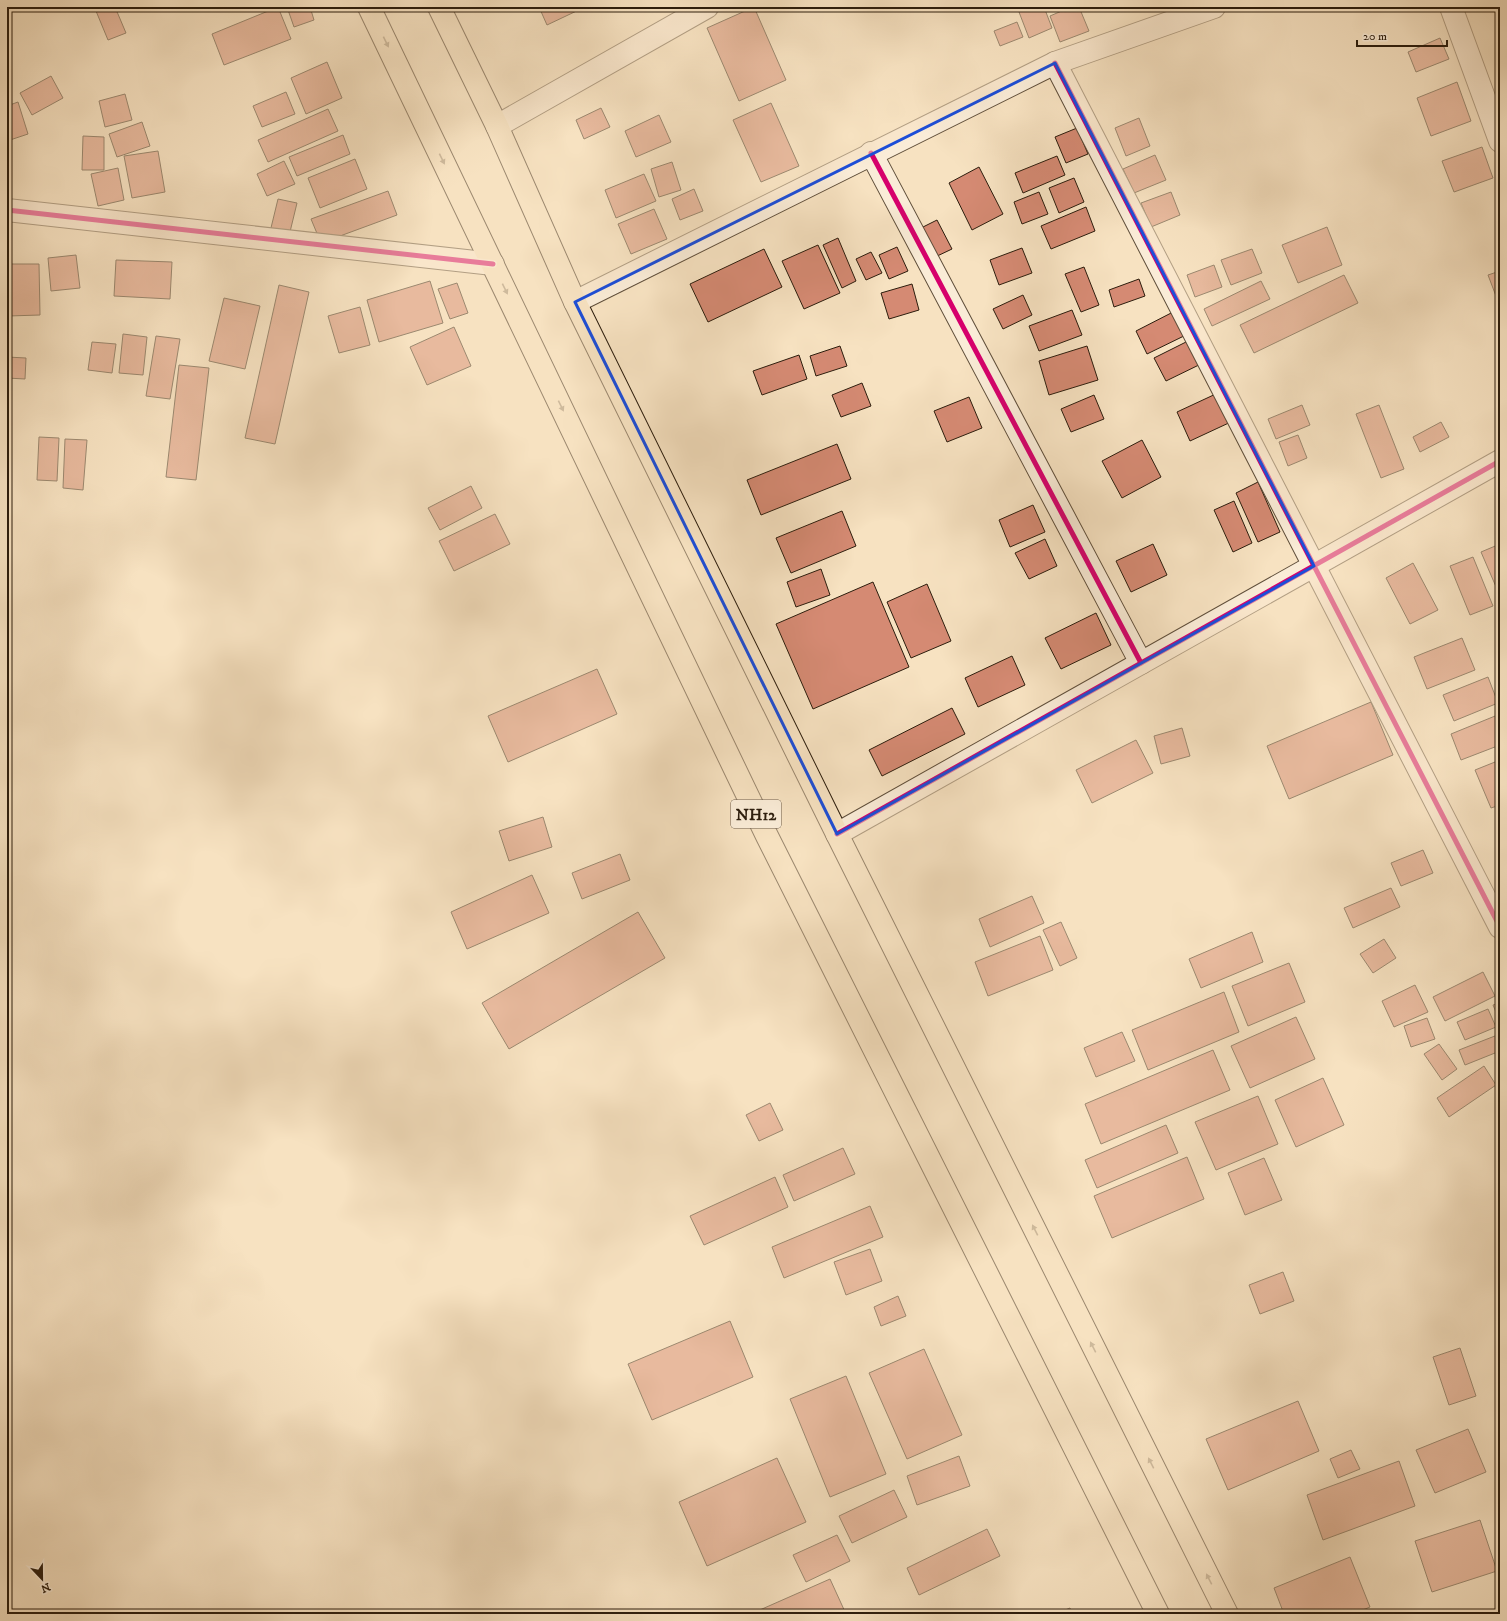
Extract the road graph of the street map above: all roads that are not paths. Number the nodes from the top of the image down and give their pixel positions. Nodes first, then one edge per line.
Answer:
1 (369, 7) edge
2 (439, 7) edge
3 (707, 7) edge
4 (1214, 7) edge
5 (1451, 7) edge
6 (1055, 63) junction
7 (497, 126) junction
8 (1500, 141) edge
9 (871, 153) junction
10 (7, 210) edge
11 (493, 264) junction
12 (575, 302) junction
13 (1500, 461) edge
14 (1314, 566) junction
15 (1141, 663) junction
16 (836, 834) junction
17 (1500, 927) edge
18 (1158, 1614) edge
19 (1227, 1614) edge

1 -> 11 highway, NH12
2 - 7 highway
3 - 7 street
4 - 6 street
5 - 8 street
6 - 9 street
6 - 14 street
7 - 12 highway
9 - 12 street
9 - 15 street
10 - 11 street
11 -> 18 highway, NH12
12 - 16 highway
13 - 14 street
14 - 15 street
14 - 17 street
15 - 16 street
19 -> 16 highway

